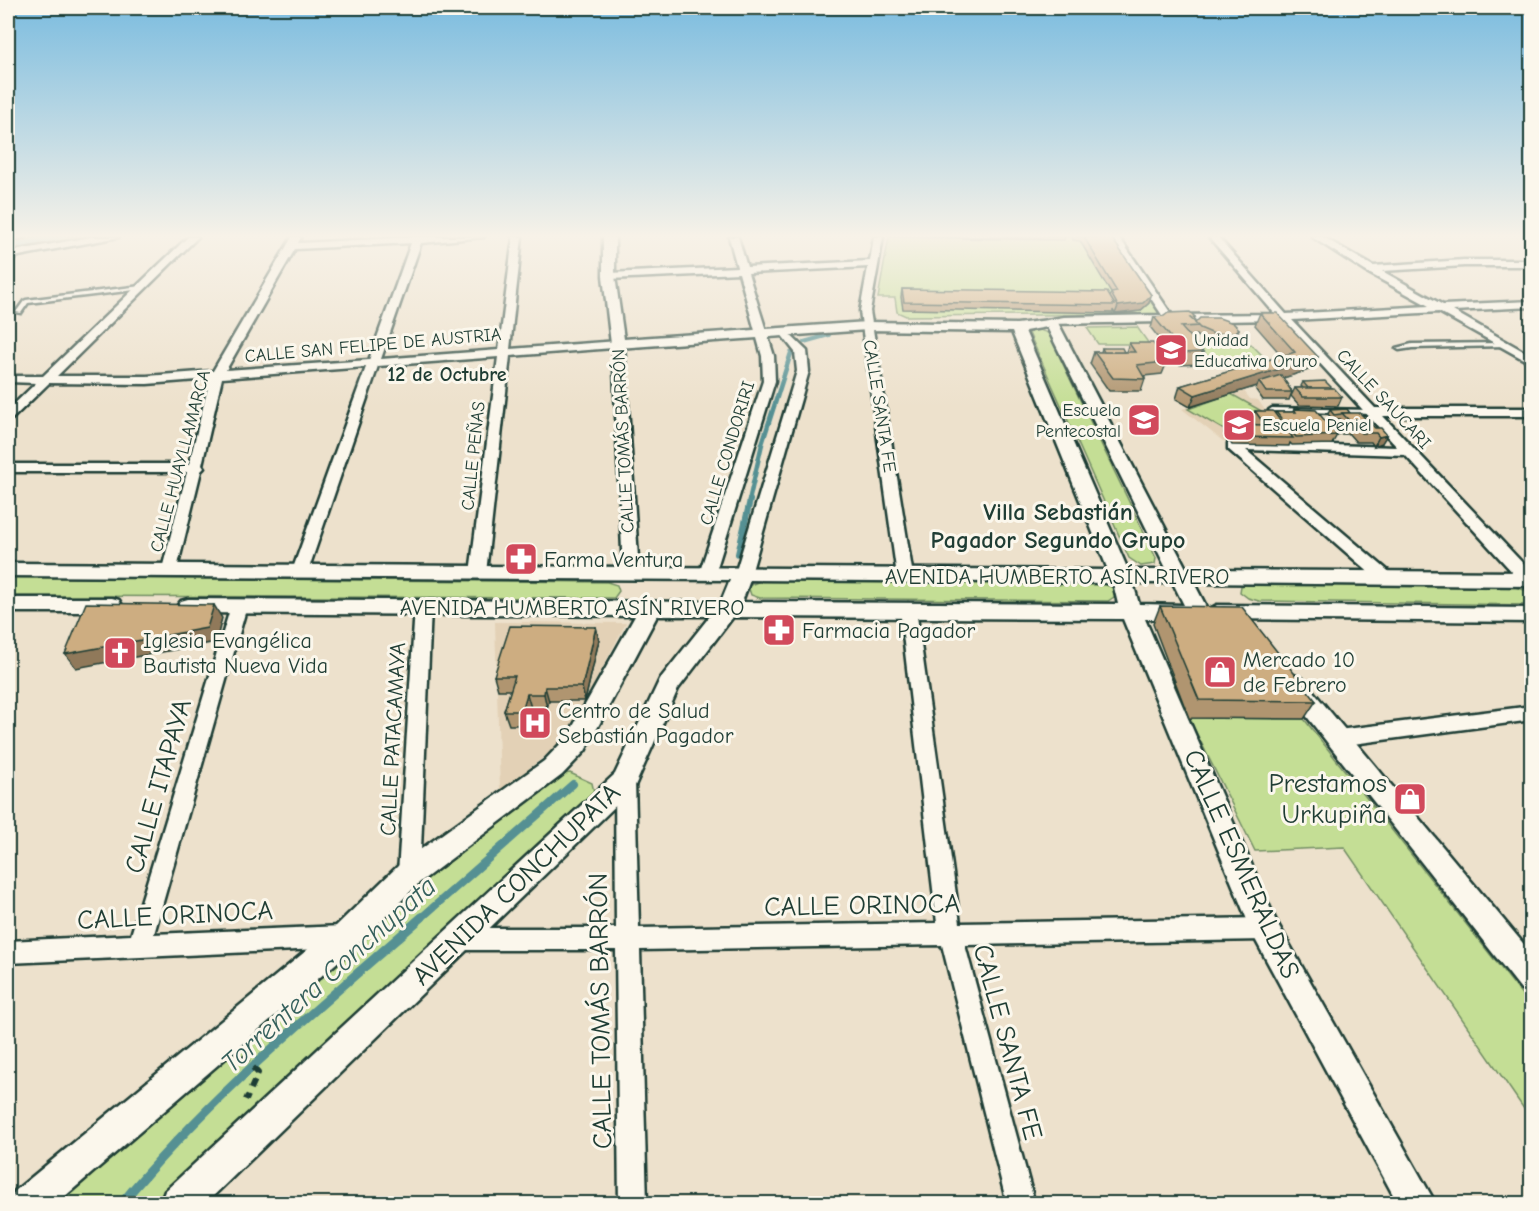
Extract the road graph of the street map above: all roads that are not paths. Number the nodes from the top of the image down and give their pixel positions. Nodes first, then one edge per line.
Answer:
1 (96, 294) edge
2 (135, 294) edge
3 (265, 294) edge
4 (398, 294) edge
5 (511, 294) edge
6 (611, 294) edge
7 (749, 294) edge
8 (868, 294) edge
9 (1152, 294) edge
10 (1262, 294) edge
11 (1414, 294) edge
12 (1532, 304) edge
13 (1438, 307) junction
14 (19, 312) dead end
15 (1283, 317) junction
16 (1169, 318) junction
17 (1050, 322) junction
18 (867, 326) junction
19 (1017, 328) junction
20 (785, 333) junction
21 (761, 335) junction
22 (618, 344) junction
23 (1504, 345) junction
24 (1399, 348) dead end
25 (503, 352) junction
26 (1532, 361) edge
27 (372, 364) junction
28 (218, 375) junction
29 (8, 379) edge
30 (46, 379) junction
31 (1272, 410) edge
32 (1372, 412) junction
33 (1515, 412) junction
34 (1532, 412) edge
35 (8, 416) edge
36 (1532, 426) edge
37 (1407, 451) junction
38 (8, 468) edge
39 (197, 468) junction
40 (8, 569) edge
41 (170, 569) junction
42 (300, 571) junction
43 (478, 573) junction
44 (631, 573) junction
45 (707, 574) junction
46 (743, 574) junction
47 (905, 576) junction
48 (1121, 576) junction
49 (1178, 576) junction
50 (1216, 577) junction
51 (1387, 579) junction
52 (1530, 581) edge
53 (8, 605) edge
54 (135, 605) edge
55 (169, 605) edge
56 (239, 606) junction
57 (423, 607) junction
58 (644, 607) junction
59 (729, 607) junction
60 (908, 609) junction
61 (1131, 612) junction
62 (1198, 612) junction
63 (1236, 612) junction
64 (1532, 615) edge
65 (1258, 639) edge
66 (1280, 666) edge
67 (1532, 713) edge
68 (1338, 738) junction
69 (625, 781) junction
70 (409, 874) junction
71 (1265, 929) junction
72 (950, 932) junction
73 (345, 937) junction
74 (460, 939) junction
75 (629, 940) junction
76 (139, 947) junction
77 (8, 952) edge
78 (1532, 978) edge
79 (28, 1203) edge
80 (178, 1203) edge
81 (633, 1203) edge
82 (1021, 1203) edge
83 (1418, 1203) edge

1 - 14 lane
2 - 30 street
3 - 28 street, CALLE HUAYLLAMARCA
4 - 27 street
5 - 25 street, CALLE PEÑAS
6 - 22 street, CALLE TOMÁS BARRÓN
7 - 21 street, CALLE CONDORIRI
8 - 18 street, CALLE SANTA FE
9 - 16 street
10 - 15 street, CALLE SAUCARI
11 - 13 street
12 - 13 street, CALLE SAN FELIPE DE AUSTRIA
13 - 15 street, CALLE SAN FELIPE DE AUSTRIA
13 - 23 street
15 - 16 street, CALLE SAN FELIPE DE AUSTRIA
15 - 32 street, CALLE SAUCARI
16 - 17 street, CALLE SAN FELIPE DE AUSTRIA
17 - 19 street, CALLE SAN FELIPE DE AUSTRIA
17 - 49 street
18 - 19 street, CALLE SAN FELIPE DE AUSTRIA
18 - 20 street, CALLE SAN FELIPE DE AUSTRIA
18 - 47 street, CALLE SANTA FE
19 - 48 street, CALLE ESMERALDAS
20 - 21 street, CALLE SAN FELIPE DE AUSTRIA
20 - 46 street, AVENIDA CONCHUPATA
21 - 22 street, CALLE SAN FELIPE DE AUSTRIA
21 - 45 street, CALLE CONDORIRI
22 - 25 street, CALLE SAN FELIPE DE AUSTRIA
22 - 44 street, CALLE TOMÁS BARRÓN
23 - 24 lane
23 - 26 street
25 - 27 street, CALLE SAN FELIPE DE AUSTRIA
25 - 43 street, CALLE PEÑAS
27 - 28 street, CALLE SAN FELIPE DE AUSTRIA
27 - 42 street
28 - 30 street, CALLE SAN FELIPE DE AUSTRIA
28 - 39 street, CALLE HUAYLLAMARCA
29 - 30 street, CALLE SAN FELIPE DE AUSTRIA
30 - 35 street
31 - 32 lane
32 - 33 street
32 - 37 street, CALLE SAUCARI
33 - 34 street
33 - 36 street
37 - 51 street
37 - 52 street, CALLE SAUCARI
38 - 39 street
39 - 41 street, CALLE HUAYLLAMARCA
40 - 41 street, AVENIDA HUMBERTO ASÍN RIVERO
41 - 42 street, AVENIDA HUMBERTO ASÍN RIVERO
42 - 43 street, AVENIDA HUMBERTO ASÍN RIVERO
43 - 44 street, AVENIDA HUMBERTO ASÍN RIVERO
44 - 45 street, AVENIDA HUMBERTO ASÍN RIVERO
44 - 58 street
45 - 46 street, AVENIDA HUMBERTO ASÍN RIVERO
46 - 47 street, AVENIDA HUMBERTO ASÍN RIVERO
46 - 59 street, AVENIDA CONCHUPATA
47 - 48 street, AVENIDA HUMBERTO ASÍN RIVERO
48 - 49 street, AVENIDA HUMBERTO ASÍN RIVERO
48 - 61 street, CALLE ESMERALDAS
49 - 50 street, AVENIDA HUMBERTO ASÍN RIVERO
49 - 62 street
50 - 51 street, AVENIDA HUMBERTO ASÍN RIVERO
50 - 63 street
51 - 52 street, AVENIDA HUMBERTO ASÍN RIVERO
53 - 54 street
55 - 56 street, AVENIDA HUMBERTO ASÍN RIVERO
56 - 57 street, AVENIDA HUMBERTO ASÍN RIVERO
56 - 76 street, CALLE ITAPAYA
57 - 58 street, AVENIDA HUMBERTO ASÍN RIVERO
57 - 70 street, CALLE PATACAMAYA
58 - 59 street, AVENIDA HUMBERTO ASÍN RIVERO
58 - 70 street
59 - 60 street, AVENIDA HUMBERTO ASÍN RIVERO
59 - 69 street, AVENIDA CONCHUPATA
60 - 61 street, AVENIDA HUMBERTO ASÍN RIVERO
60 - 72 street, CALLE SANTA FE
61 - 62 street, AVENIDA HUMBERTO ASÍN RIVERO
61 - 71 street, CALLE ESMERALDAS
62 - 63 street, AVENIDA HUMBERTO ASÍN RIVERO
63 - 64 street, AVENIDA HUMBERTO ASÍN RIVERO
63 - 65 street
66 - 68 street
67 - 68 street
68 - 78 street
69 - 74 street, AVENIDA CONCHUPATA
69 - 75 street, CALLE TOMÁS BARRÓN
70 - 73 street
71 - 72 street, CALLE ORINOCA
71 - 83 street, CALLE ESMERALDAS
72 - 75 street, CALLE ORINOCA
72 - 82 street, CALLE SANTA FE
73 - 76 street, CALLE ORINOCA
73 - 79 street
74 - 75 street, CALLE ORINOCA
74 - 80 street, AVENIDA CONCHUPATA
75 - 81 street, CALLE TOMÁS BARRÓN
76 - 77 street, CALLE ORINOCA

